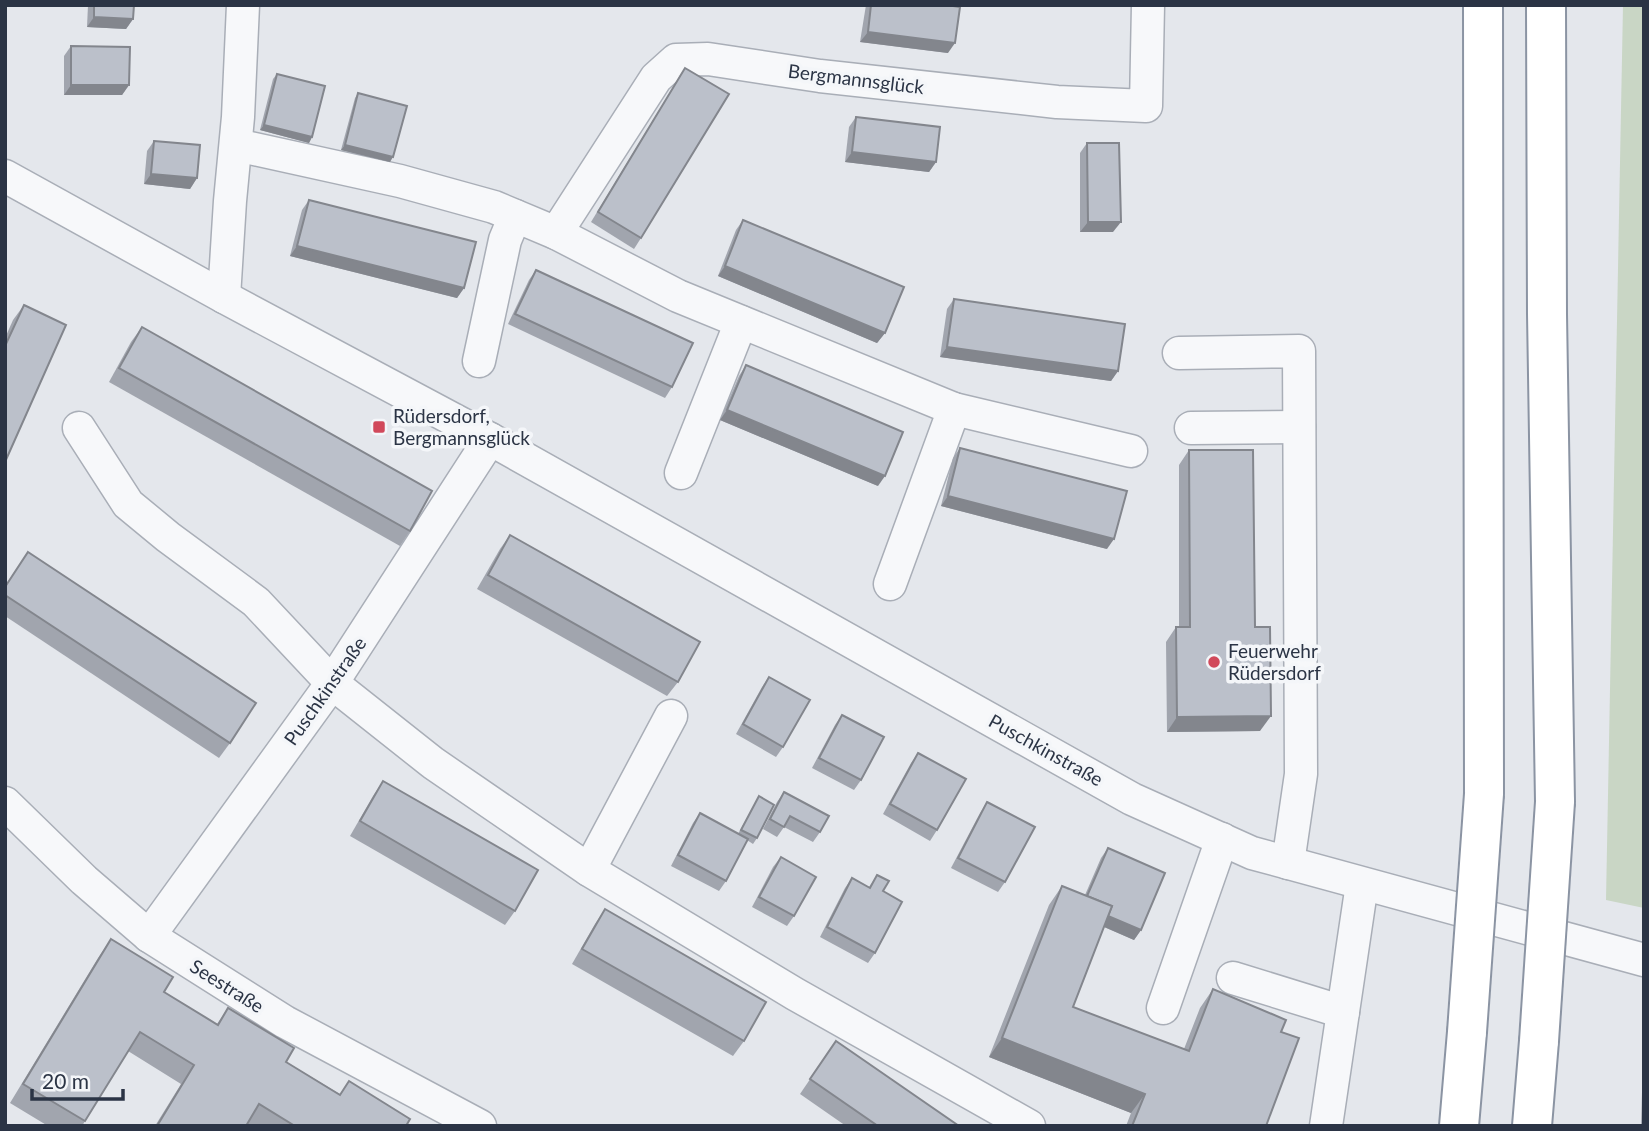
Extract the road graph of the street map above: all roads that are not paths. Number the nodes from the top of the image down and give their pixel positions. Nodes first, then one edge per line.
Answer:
1 (243, 5) edge
2 (1148, 5) edge
3 (1483, 5) edge
4 (1546, 5) edge
5 (236, 145) junction
6 (5, 176) edge
7 (515, 216) junction
8 (556, 233) junction
9 (224, 297) junction
10 (741, 322) junction
11 (1179, 353) dead end
12 (479, 361) dead end
13 (954, 410) junction
14 (1299, 427) junction
15 (79, 428) dead end
16 (1191, 428) dead end
17 (490, 439) junction
18 (1130, 451) dead end
19 (681, 473) dead end
20 (890, 584) dead end
21 (332, 683) junction
22 (671, 716) dead end
23 (5, 803) edge
24 (1222, 839) junction
25 (1287, 863) junction
26 (589, 870) junction
27 (1362, 884) junction
28 (149, 936) junction
29 (1644, 960) edge
30 (1233, 978) dead end
31 (1163, 1008) dead end
32 (1343, 1012) junction
33 (480, 1126) edge
34 (1029, 1126) edge
35 (1326, 1126) edge
36 (1459, 1126) edge
37 (1532, 1126) edge

1 - 5 street
2 - 8 street, Bergmannsglück
3 - 36 highway, bridge
4 - 37 highway, bridge
5 - 7 street
5 - 9 street
6 - 9 street, Puschkinstraße
7 - 8 street
7 - 12 street
8 - 10 street
9 - 17 street, Puschkinstraße
10 - 13 street
10 - 19 street
11 - 14 street
13 - 18 street
13 - 20 street
14 - 16 street
14 - 25 street
15 - 21 street
17 - 21 street, Puschkinstraße
17 - 24 street, Puschkinstraße
21 - 26 street
21 - 28 street, Puschkinstraße
22 - 26 street
23 - 28 street, Seestraße
24 - 25 street, Puschkinstraße
24 - 31 street
25 - 27 street, Puschkinstraße
26 - 34 street
27 - 29 street, Puschkinstraße
27 - 32 street
28 - 33 street, Seestraße
30 - 32 street
32 - 35 street

